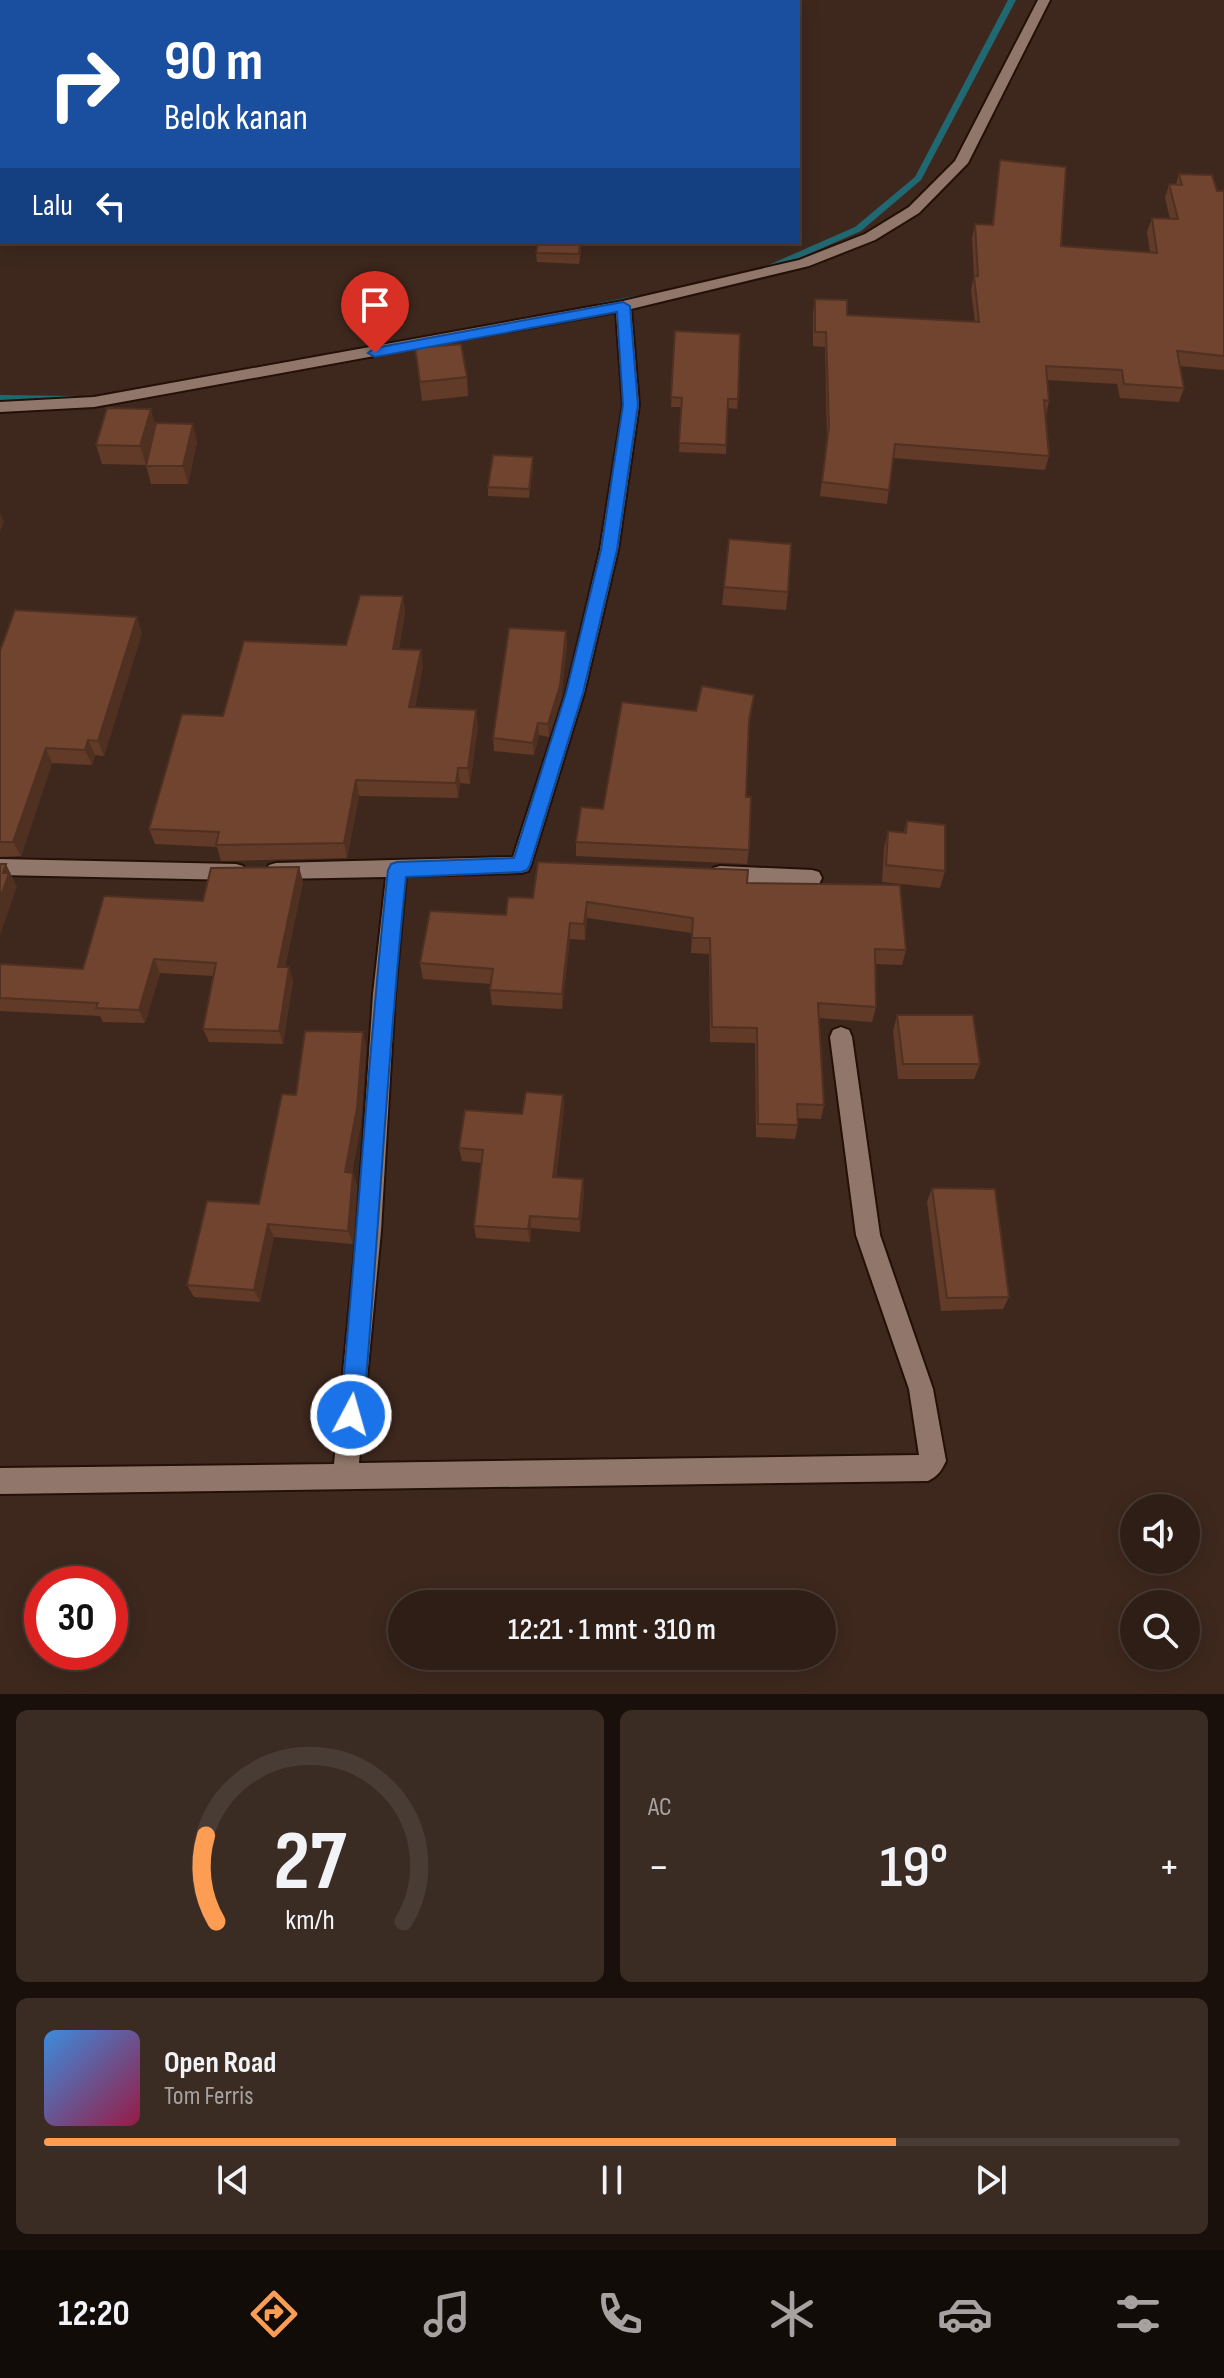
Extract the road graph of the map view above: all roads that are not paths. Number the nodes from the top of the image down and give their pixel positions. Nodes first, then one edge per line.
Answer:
1 (1044, 0) edge
2 (623, 306) junction
3 (0, 407) edge
4 (0, 867) edge
5 (397, 870) junction
6 (705, 873) edge
7 (812, 878) dead end
8 (841, 1037) dead end
9 (345, 1477) junction
10 (0, 1481) edge

1 - 2 street
2 - 3 street
2 - 5 street
4 - 5 street
5 - 9 street
6 - 7 street
8 - 9 street
9 - 10 street

